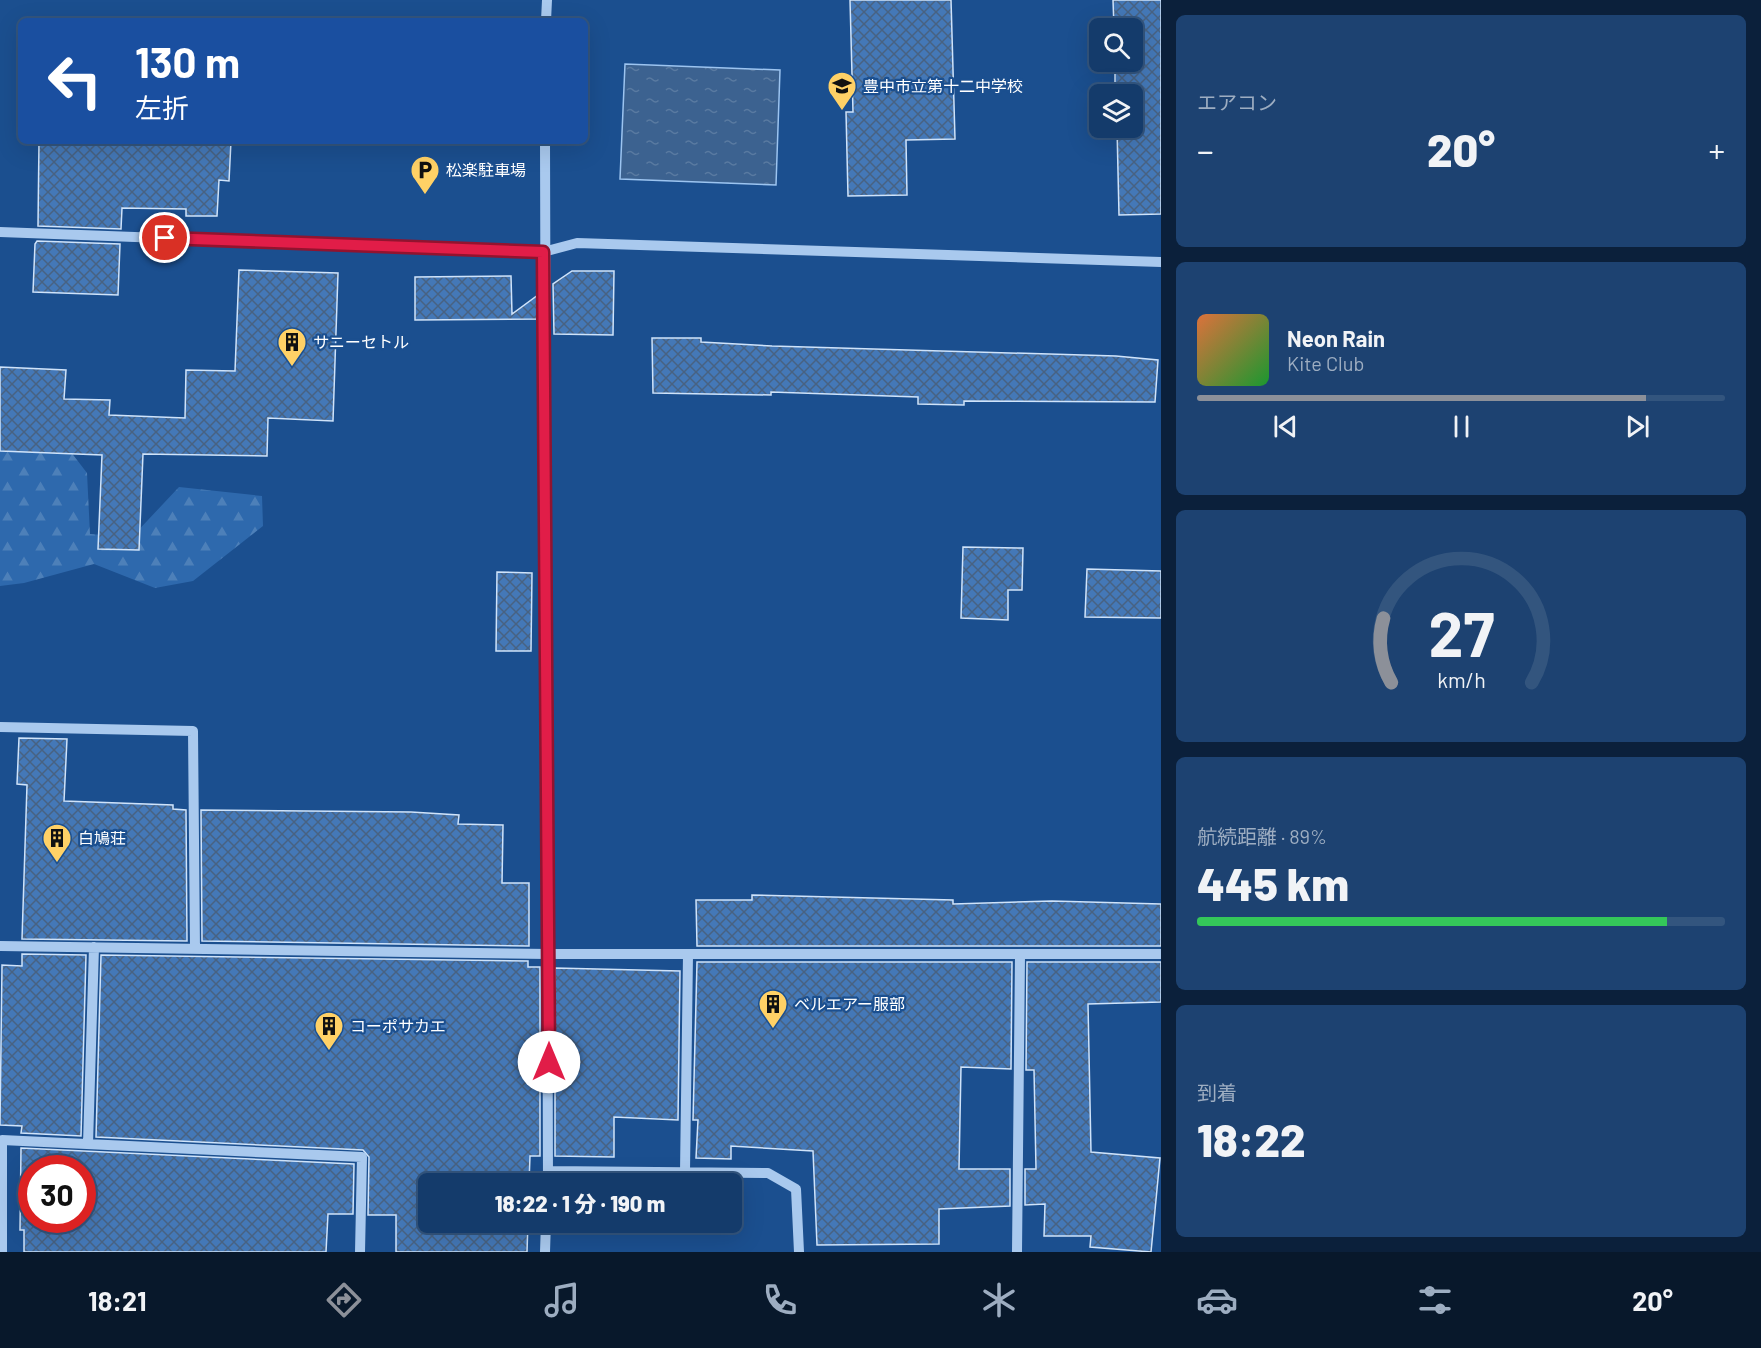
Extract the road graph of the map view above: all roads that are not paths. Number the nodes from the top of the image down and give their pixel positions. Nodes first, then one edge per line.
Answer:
1 (547, 0) edge
2 (546, 18) edge
3 (544, 144) edge
4 (0, 232) edge
5 (543, 252) junction
6 (1161, 262) edge
7 (0, 727) edge
8 (0, 945) edge
9 (94, 947) junction
10 (195, 949) junction
11 (549, 954) junction
12 (1161, 954) edge
13 (688, 955) junction
14 (1020, 955) junction
15 (88, 1144) junction
16 (549, 1171) joint
17 (685, 1172) junction
18 (546, 1233) edge
19 (2, 1252) edge
20 (360, 1252) edge
21 (545, 1252) edge
22 (799, 1252) edge
23 (1017, 1252) edge

1 - 2 street
3 - 5 street
4 - 5 street
5 - 6 street
5 - 11 street
7 - 10 street
8 - 9 street
9 - 10 street
9 - 15 street
10 - 11 street
11 - 13 street
11 - 16 street
12 - 14 street
13 - 14 street
13 - 17 street
14 - 23 street
15 - 19 street
15 - 20 street
16 - 17 street
17 - 22 street
18 - 21 street

